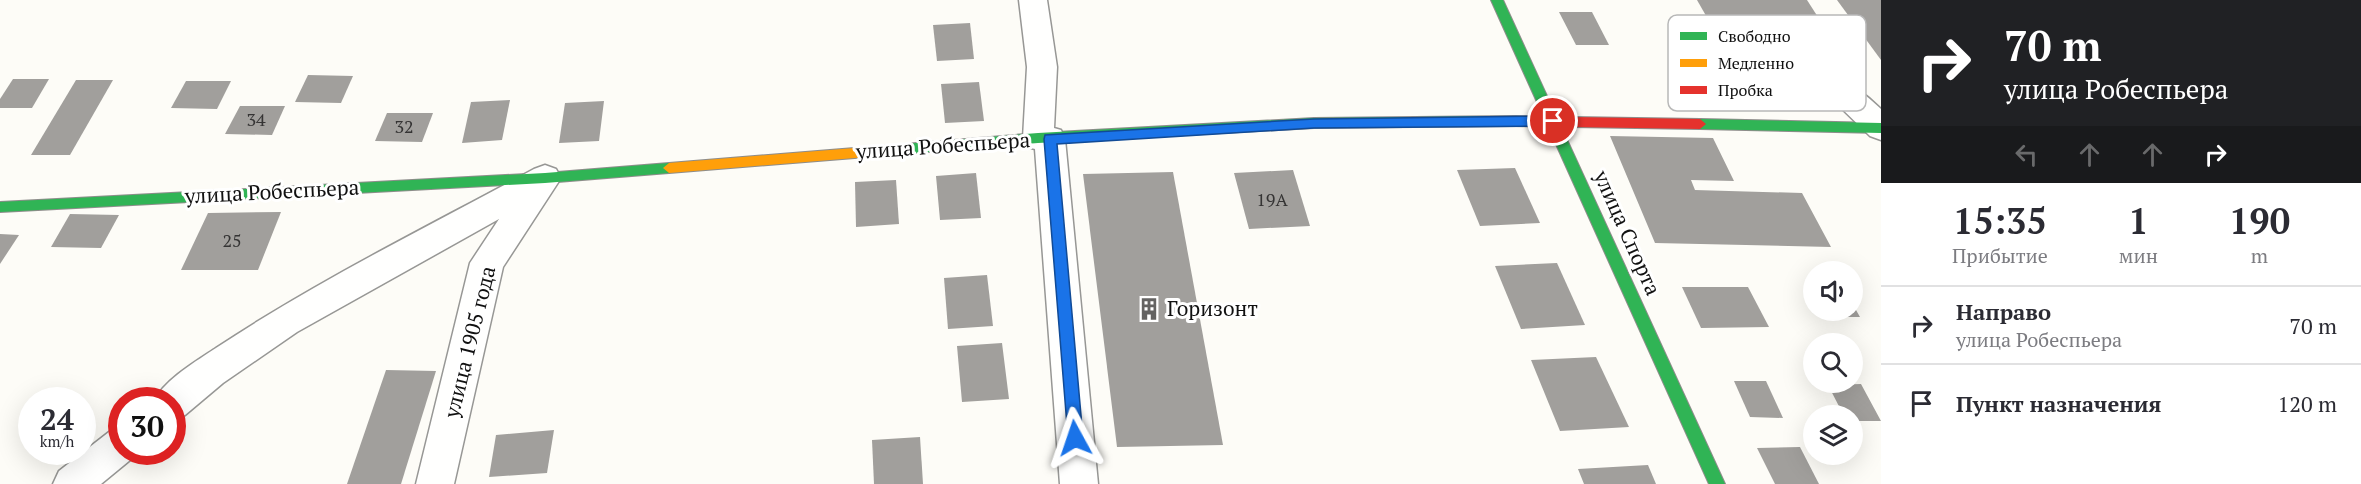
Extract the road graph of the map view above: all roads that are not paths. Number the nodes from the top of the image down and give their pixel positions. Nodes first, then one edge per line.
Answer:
1 (1033, 0) edge
2 (1497, 0) edge
3 (1863, 111) edge
4 (1553, 121) junction
5 (1881, 128) edge
6 (1044, 139) junction
7 (544, 178) junction
8 (0, 207) edge
9 (186, 392) edge
10 (108, 455) edge
11 (72, 484) edge
12 (435, 484) edge
13 (1079, 484) edge
14 (1718, 484) edge

1 - 6 street
2 - 4 street, улица Спорта
3 - 5 street
4 - 5 street, улица Робеспьера
4 - 6 street, улица Робеспьера
4 - 14 street, улица Спорта
6 - 7 street, улица Робеспьера
6 - 13 street
7 - 8 street, улица Робеспьера
7 - 9 street, улица Робеспьера
7 - 12 street, улица 1905 года
10 - 11 street

